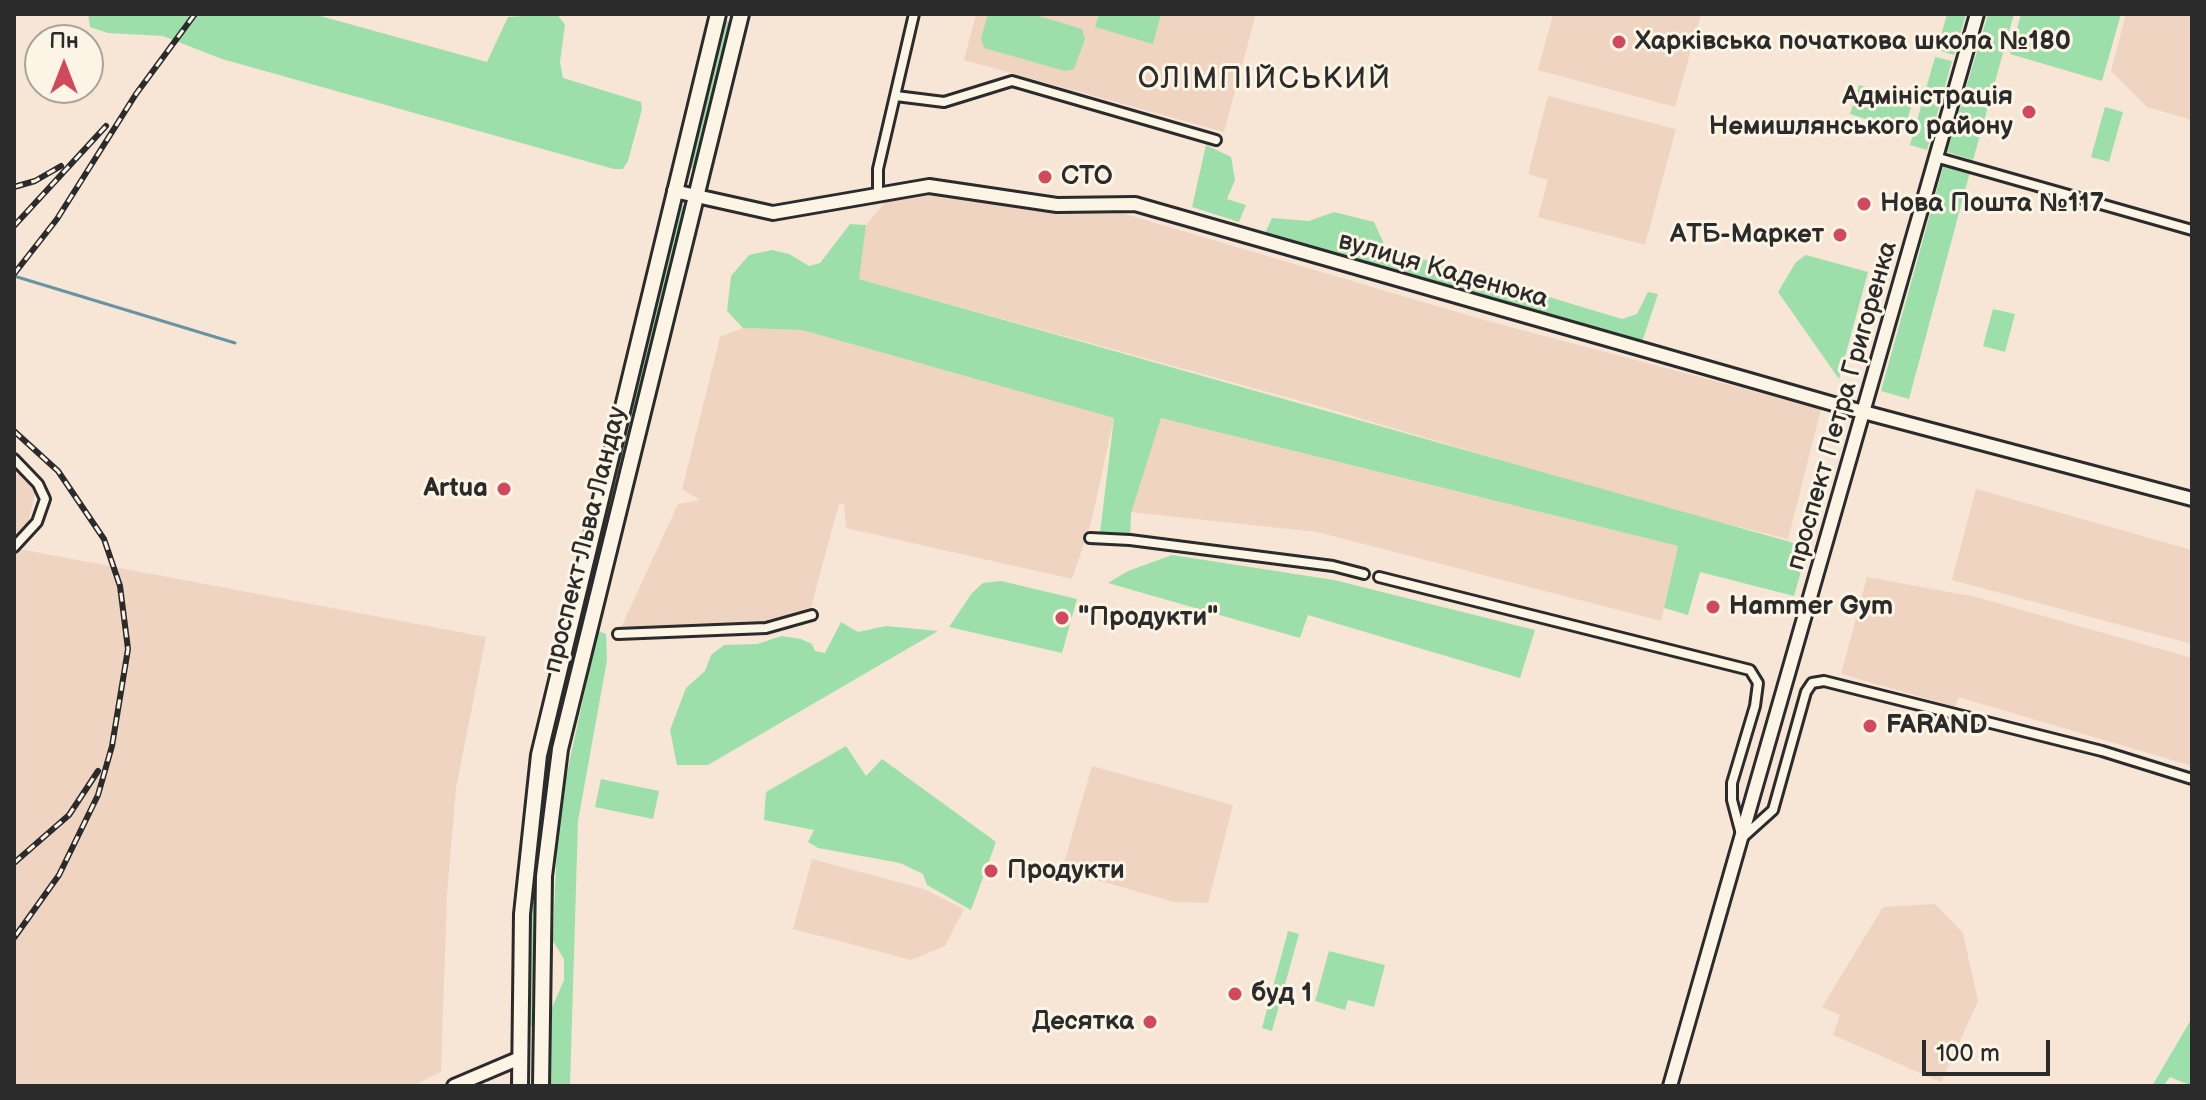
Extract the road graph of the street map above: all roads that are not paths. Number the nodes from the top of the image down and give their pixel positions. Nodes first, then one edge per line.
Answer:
1 (718, 14) edge
2 (741, 14) edge
3 (914, 14) edge
4 (1977, 14) edge
5 (896, 96) junction
6 (1216, 140) dead end
7 (1935, 157) junction
8 (674, 191) junction
9 (878, 192) junction
10 (695, 197) junction
11 (2192, 230) edge
12 (1864, 412) junction
13 (14, 459) edge
14 (603, 483) junction
15 (624, 488) junction
16 (2192, 499) edge
17 (1090, 538) dead end
18 (14, 547) edge
19 (1364, 574) dead end
20 (1379, 577) dead end
21 (812, 615) dead end
22 (618, 634) dead end
23 (2192, 779) edge
24 (1732, 800) junction
25 (1749, 810) junction
26 (1773, 810) junction
27 (1742, 838) junction
28 (520, 1058) junction
29 (541, 1058) junction
30 (454, 1086) edge
31 (520, 1086) edge
32 (541, 1086) edge
33 (1670, 1086) edge

1 - 8 main road, проспект Льва Ландау
2 - 10 main road, проспект Льва Ландау
3 - 5 street
4 - 7 street, проспект Петра Григоренка
5 - 6 street
5 - 9 street
7 - 11 street
7 - 12 street, проспект Петра Григоренка
8 - 10 street, вулиця Каденюка
8 - 14 main road, проспект Льва Ландау
9 - 10 street, вулиця Каденюка
9 - 12 street, вулиця Каденюка
10 - 15 main road, проспект Льва Ландау
12 - 16 street, вулиця Каденюка
12 - 25 street, проспект Петра Григоренка
13 - 18 street
14 - 15 main road
14 - 28 main road, проспект Льва Ландау
15 - 29 main road, проспект Льва Ландау
17 - 19 street
20 - 24 street
21 - 22 street
23 - 26 street
24 - 25 street
24 - 27 street
25 - 26 street
25 - 27 street, проспект Петра Григоренка
26 - 27 street
27 - 33 street, проспект Петра Григоренка
28 - 29 main road
28 - 30 street
28 - 31 main road, проспект Льва Ландау
29 - 32 main road, проспект Льва Ландау

